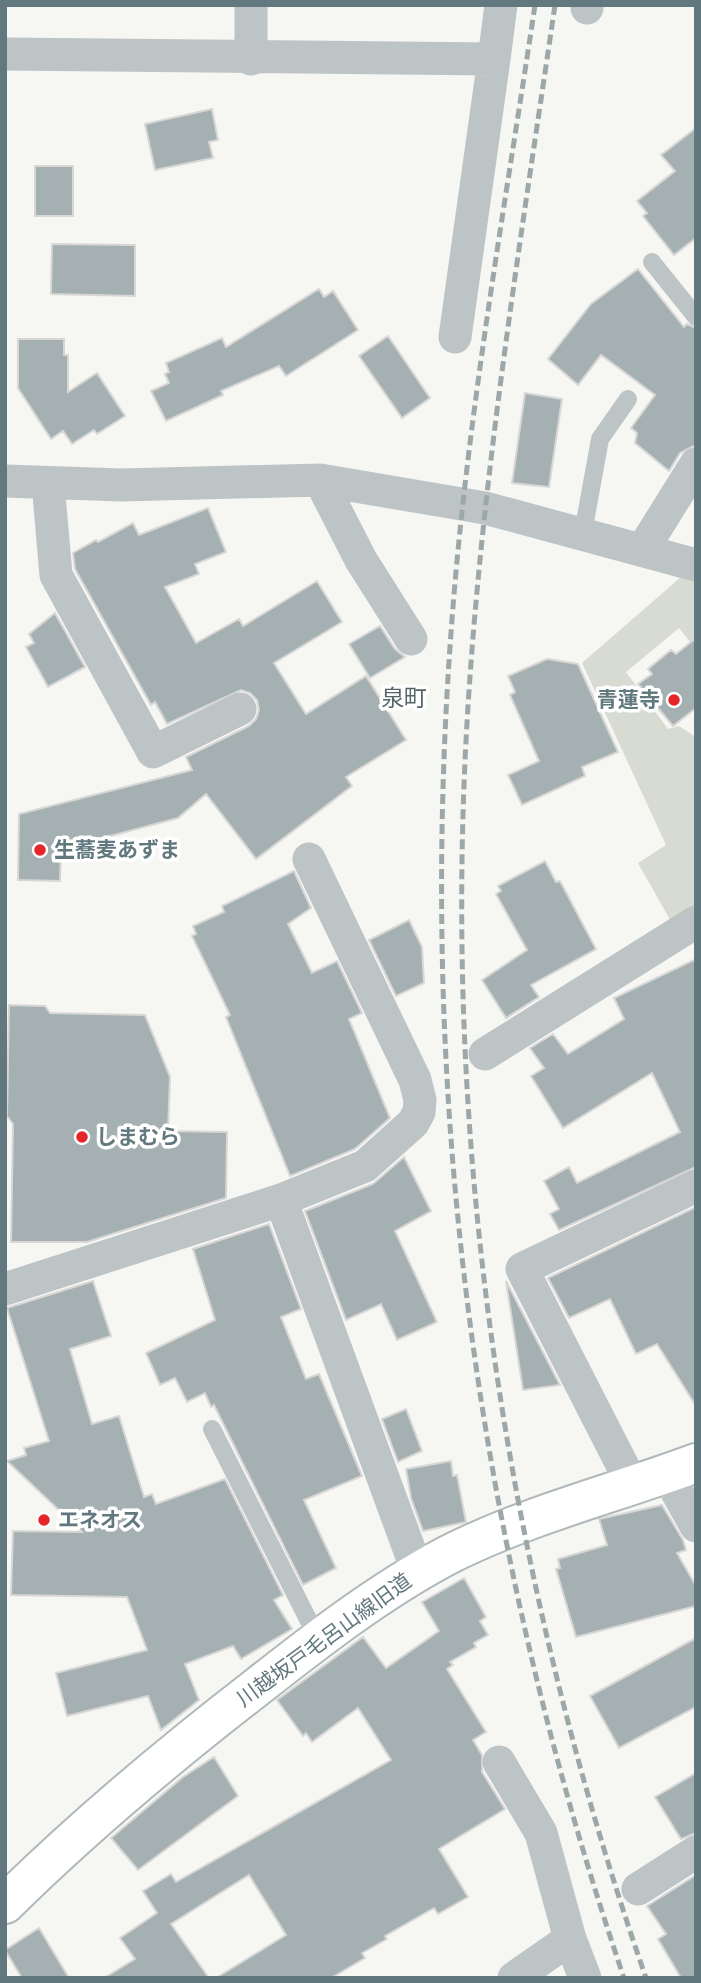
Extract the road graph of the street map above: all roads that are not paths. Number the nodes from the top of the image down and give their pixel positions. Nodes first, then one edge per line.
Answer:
1 (251, 5) edge
2 (501, 5) edge
3 (5, 54) edge
4 (251, 58) junction
5 (494, 59) junction
6 (652, 262) dead end
7 (696, 317) edge
8 (455, 337) dead end
9 (628, 399) dead end
10 (696, 464) edge
11 (320, 480) junction
12 (5, 481) edge
13 (48, 483) junction
14 (583, 533) junction
15 (643, 549) junction
16 (696, 565) edge
17 (411, 639) dead end
18 (240, 709) dead end
19 (309, 859) dead end
20 (696, 922) edge
21 (485, 1054) dead end
22 (696, 1186) edge
23 (281, 1200) junction
24 (5, 1289) edge
25 (212, 1429) dead end
26 (665, 1475) edge
27 (696, 1526) edge
28 (418, 1573) junction
29 (318, 1639) junction
30 (499, 1762) dead end
31 (696, 1853) edge
32 (638, 1889) dead end
33 (5, 1904) edge
34 (570, 1939) junction
35 (514, 1978) edge
36 (585, 1978) edge

1 - 4 street
2 - 5 street
3 - 4 street
4 - 5 street
5 - 8 street
6 - 7 lane
9 - 14 lane
10 - 15 street
11 - 13 street
11 - 14 street
11 - 17 street
12 - 13 street
13 - 18 street
14 - 15 street
15 - 16 street
19 - 23 street
20 - 21 street
22 - 26 street
23 - 24 street
23 - 28 street
25 - 29 lane
26 - 27 street
26 - 28 street, 川越坂戸毛呂山線旧道
28 - 29 street, 川越坂戸毛呂山線旧道
29 - 33 street, 川越坂戸毛呂山線旧道
30 - 34 street
31 - 32 street
34 - 35 street
34 - 36 street

